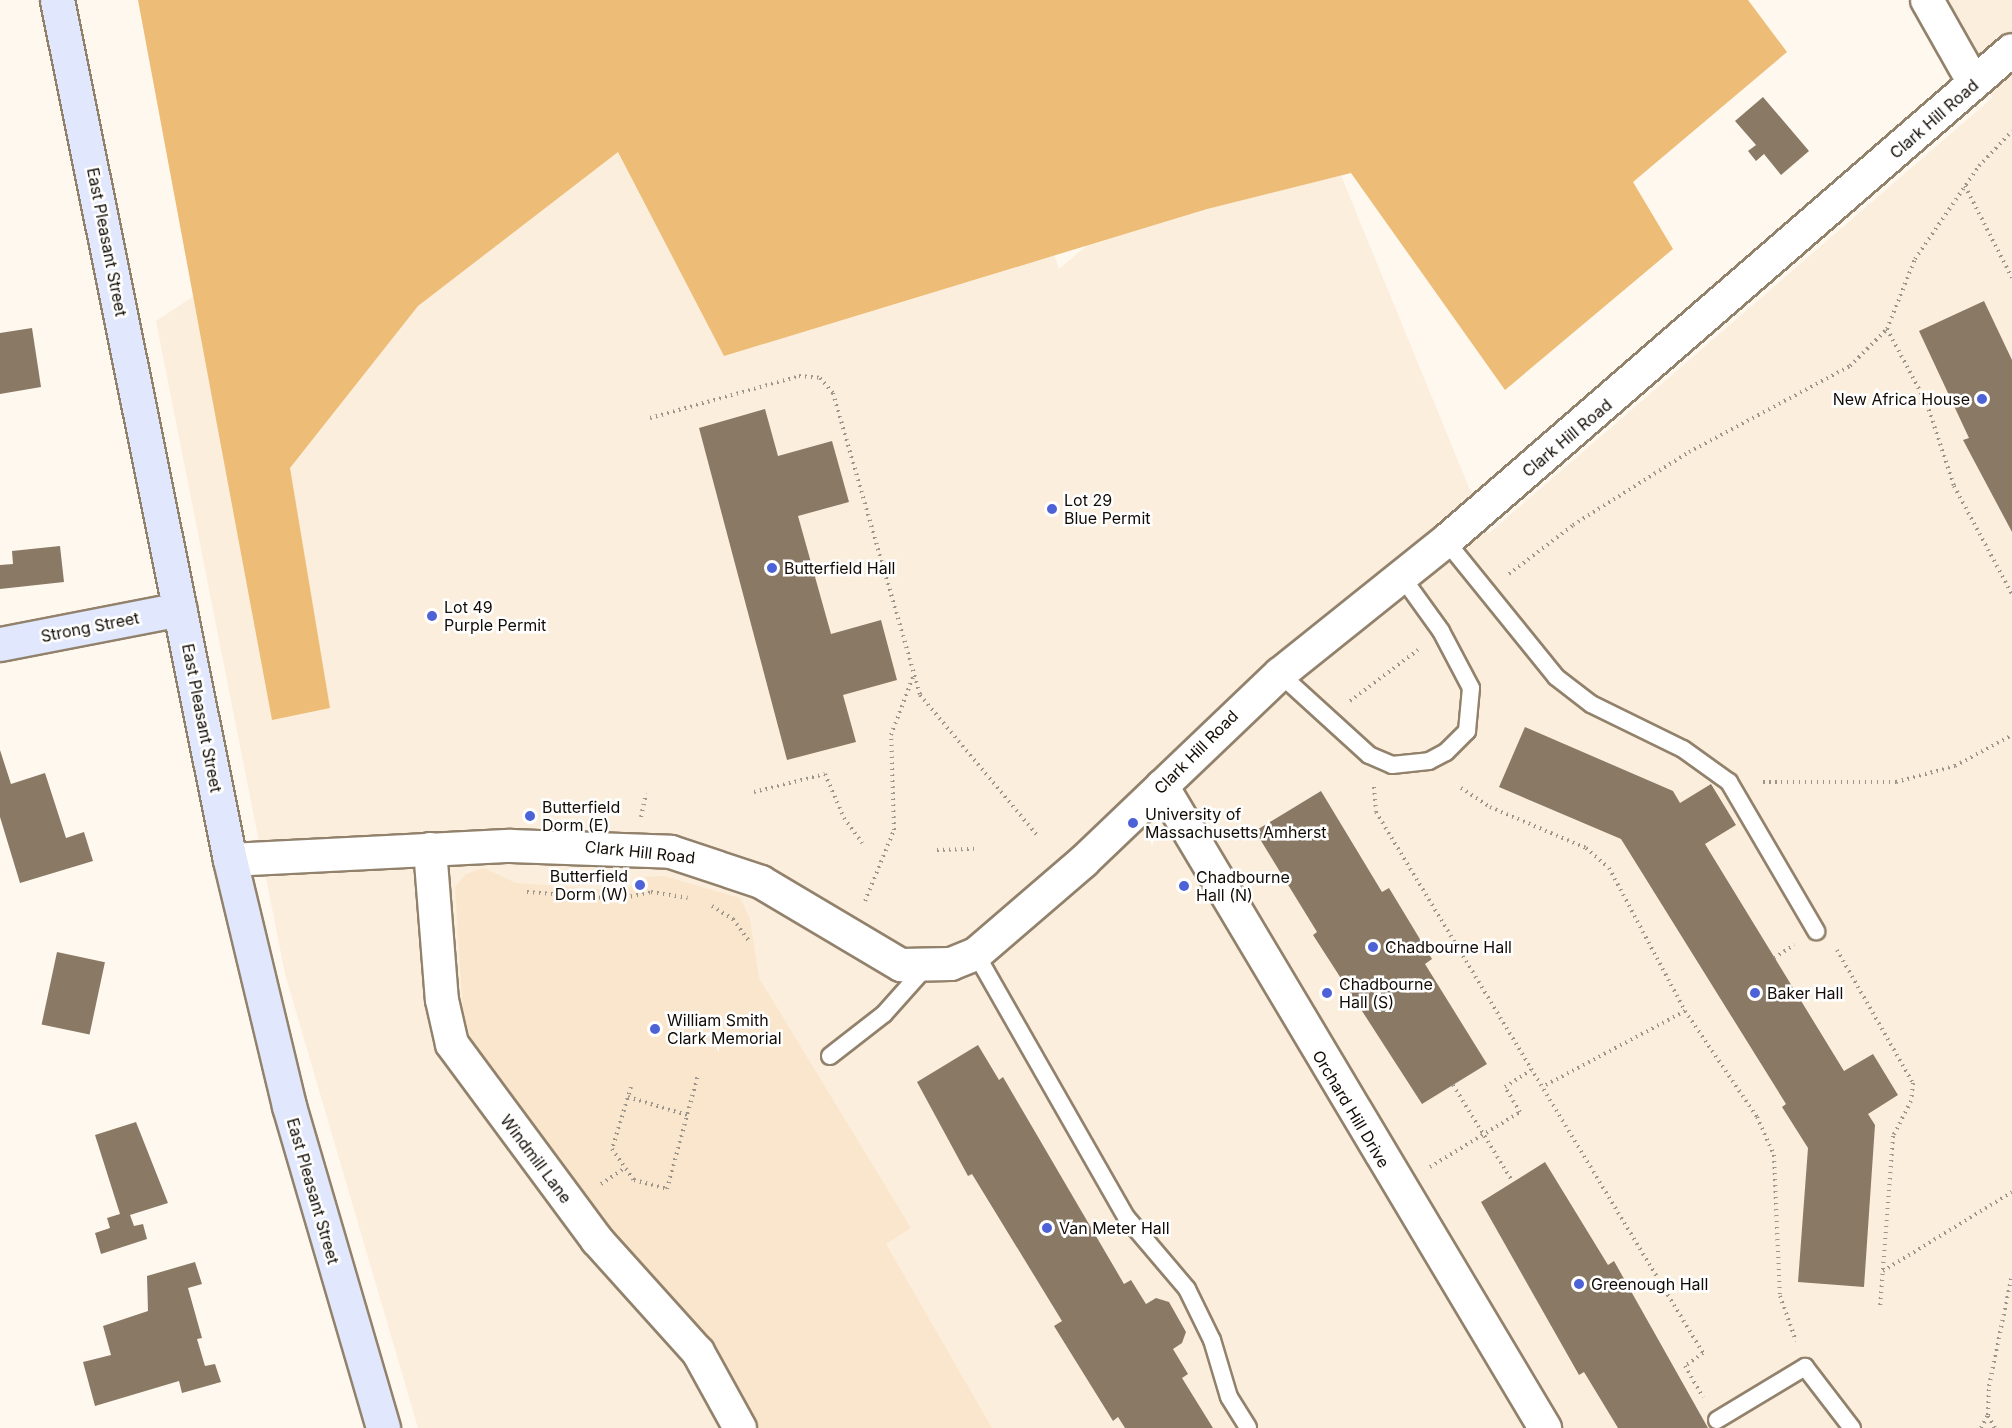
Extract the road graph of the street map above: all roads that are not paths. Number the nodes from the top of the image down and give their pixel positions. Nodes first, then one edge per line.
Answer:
1 (57, 0) edge
2 (1927, 0) edge
3 (2011, 54) edge
4 (1974, 83) junction
5 (1446, 541) junction
6 (1402, 577) junction
7 (180, 609) junction
8 (0, 644) edge
9 (1280, 674) junction
10 (1162, 786) junction
11 (430, 849) junction
12 (230, 860) junction
13 (1816, 931) road end
14 (976, 954) junction
15 (925, 968) junction
16 (830, 1056) dead end
17 (1717, 1420) road end
18 (383, 1428) edge
19 (740, 1428) edge
20 (1248, 1428) edge
21 (1545, 1428) edge
22 (1852, 1428) edge

1 - 7 main road, East Pleasant Street
2 - 4 street
3 - 4 street, Clark Hill Road
4 - 5 street, Clark Hill Road
5 - 6 street, Clark Hill Road
5 - 13 lane
6 - 9 street, Clark Hill Road
6 - 9 lane
7 - 8 main road, Strong Street
7 - 12 main road, East Pleasant Street
9 - 10 street, Clark Hill Road
10 - 14 street, Clark Hill Road
10 - 21 street, Orchard Hill Drive
11 - 12 street, Clark Hill Road
11 - 15 street, Clark Hill Road
11 - 19 street, Windmill Lane
12 - 18 main road, East Pleasant Street
14 - 15 street, Clark Hill Road
14 - 20 lane
15 - 16 lane
17 - 22 lane

